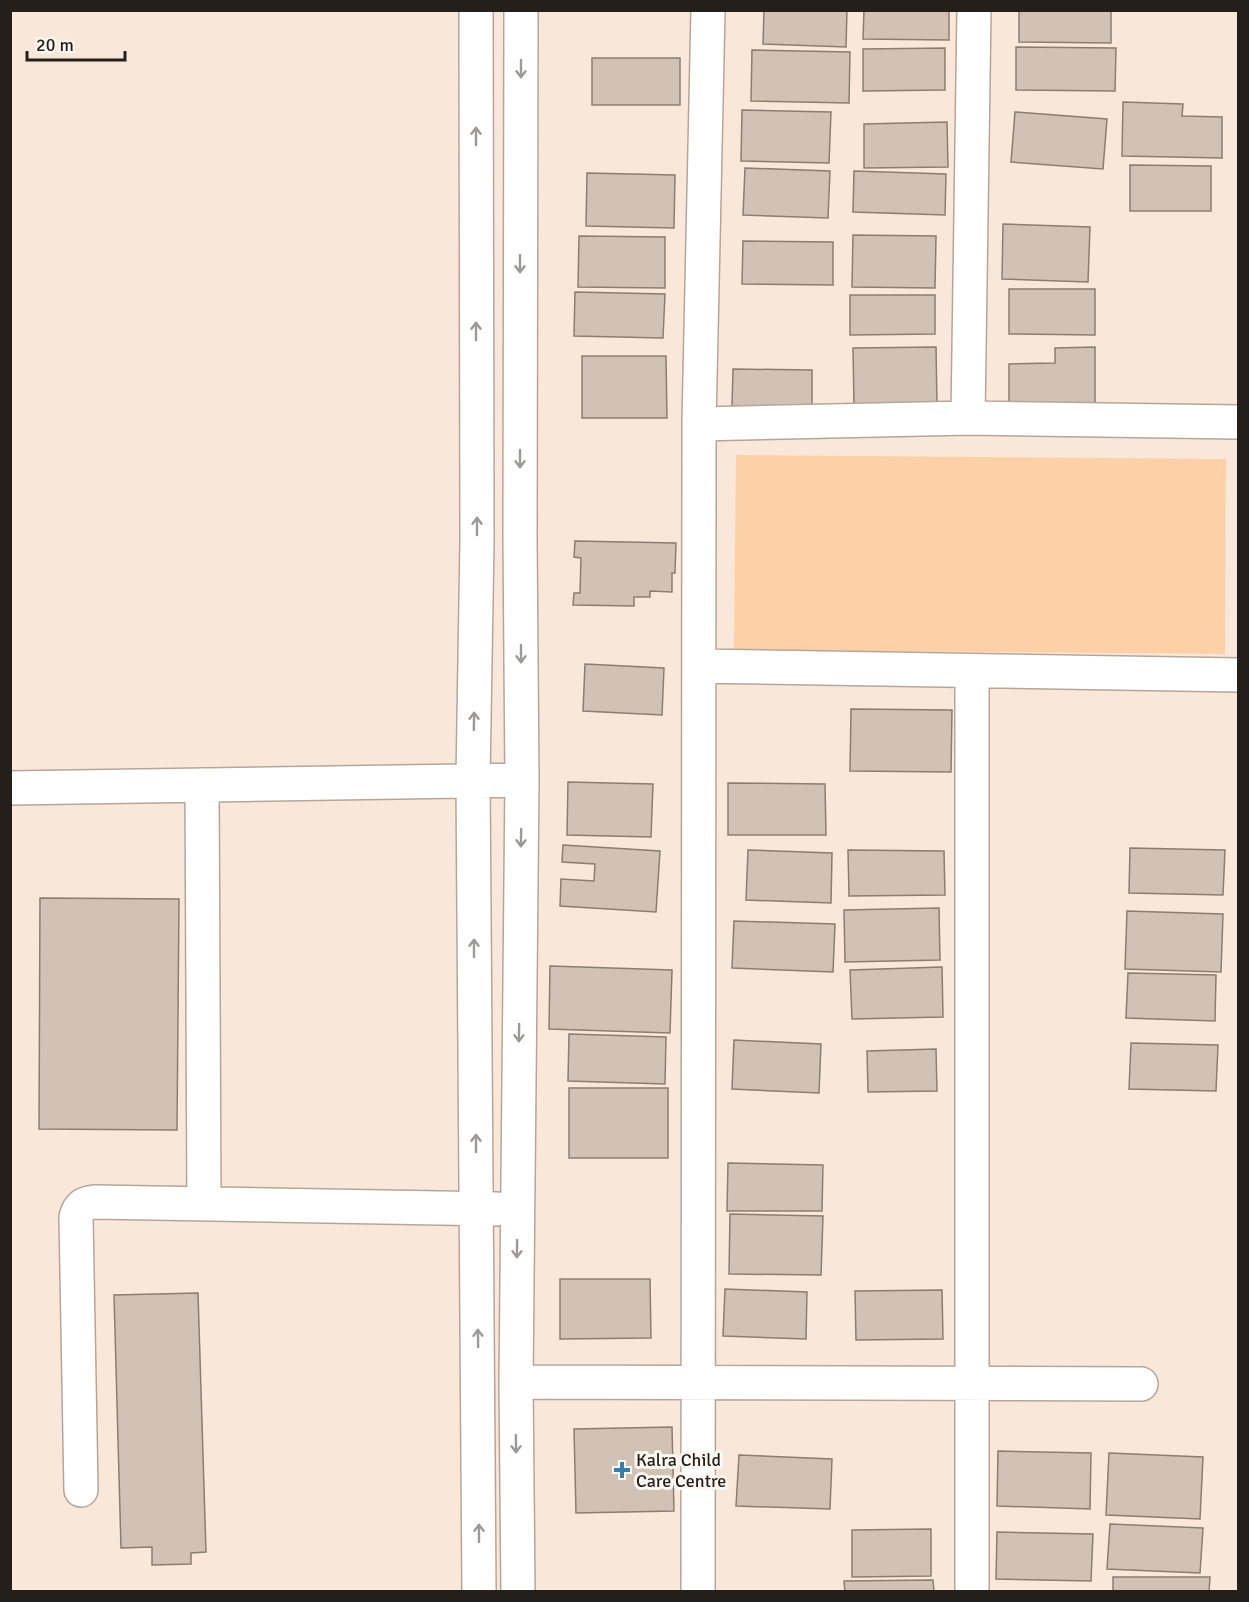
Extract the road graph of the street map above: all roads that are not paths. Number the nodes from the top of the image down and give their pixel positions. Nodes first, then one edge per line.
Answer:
1 (476, 10) edge
2 (521, 10) edge
3 (708, 10) edge
4 (974, 10) edge
5 (968, 418) junction
6 (1239, 422) edge
7 (699, 424) junction
8 (699, 666) junction
9 (972, 671) junction
10 (1239, 675) edge
11 (473, 780) junction
12 (522, 780) junction
13 (202, 785) junction
14 (10, 788) edge
15 (204, 1204) junction
16 (476, 1208) junction
17 (517, 1210) junction
18 (516, 1383) junction
19 (698, 1383) junction
20 (972, 1383) junction
21 (1141, 1384) dead end
22 (81, 1490) dead end
23 (479, 1592) edge
24 (518, 1592) edge
25 (698, 1592) edge
26 (972, 1592) edge

11 -> 1 street
2 -> 12 street
3 - 7 street
4 - 5 street
5 - 6 street
5 - 7 street
7 - 8 street
8 - 9 street
8 - 19 street
9 - 10 street
9 - 20 street
11 - 12 street
11 - 13 street
16 -> 11 street
12 -> 17 street
13 - 14 street
13 - 15 street
15 - 16 street
15 - 22 street
16 - 17 street
23 -> 16 street
17 -> 18 street
18 - 19 street
18 -> 24 street
19 - 20 street
19 - 25 street
20 - 21 street
20 - 26 street

